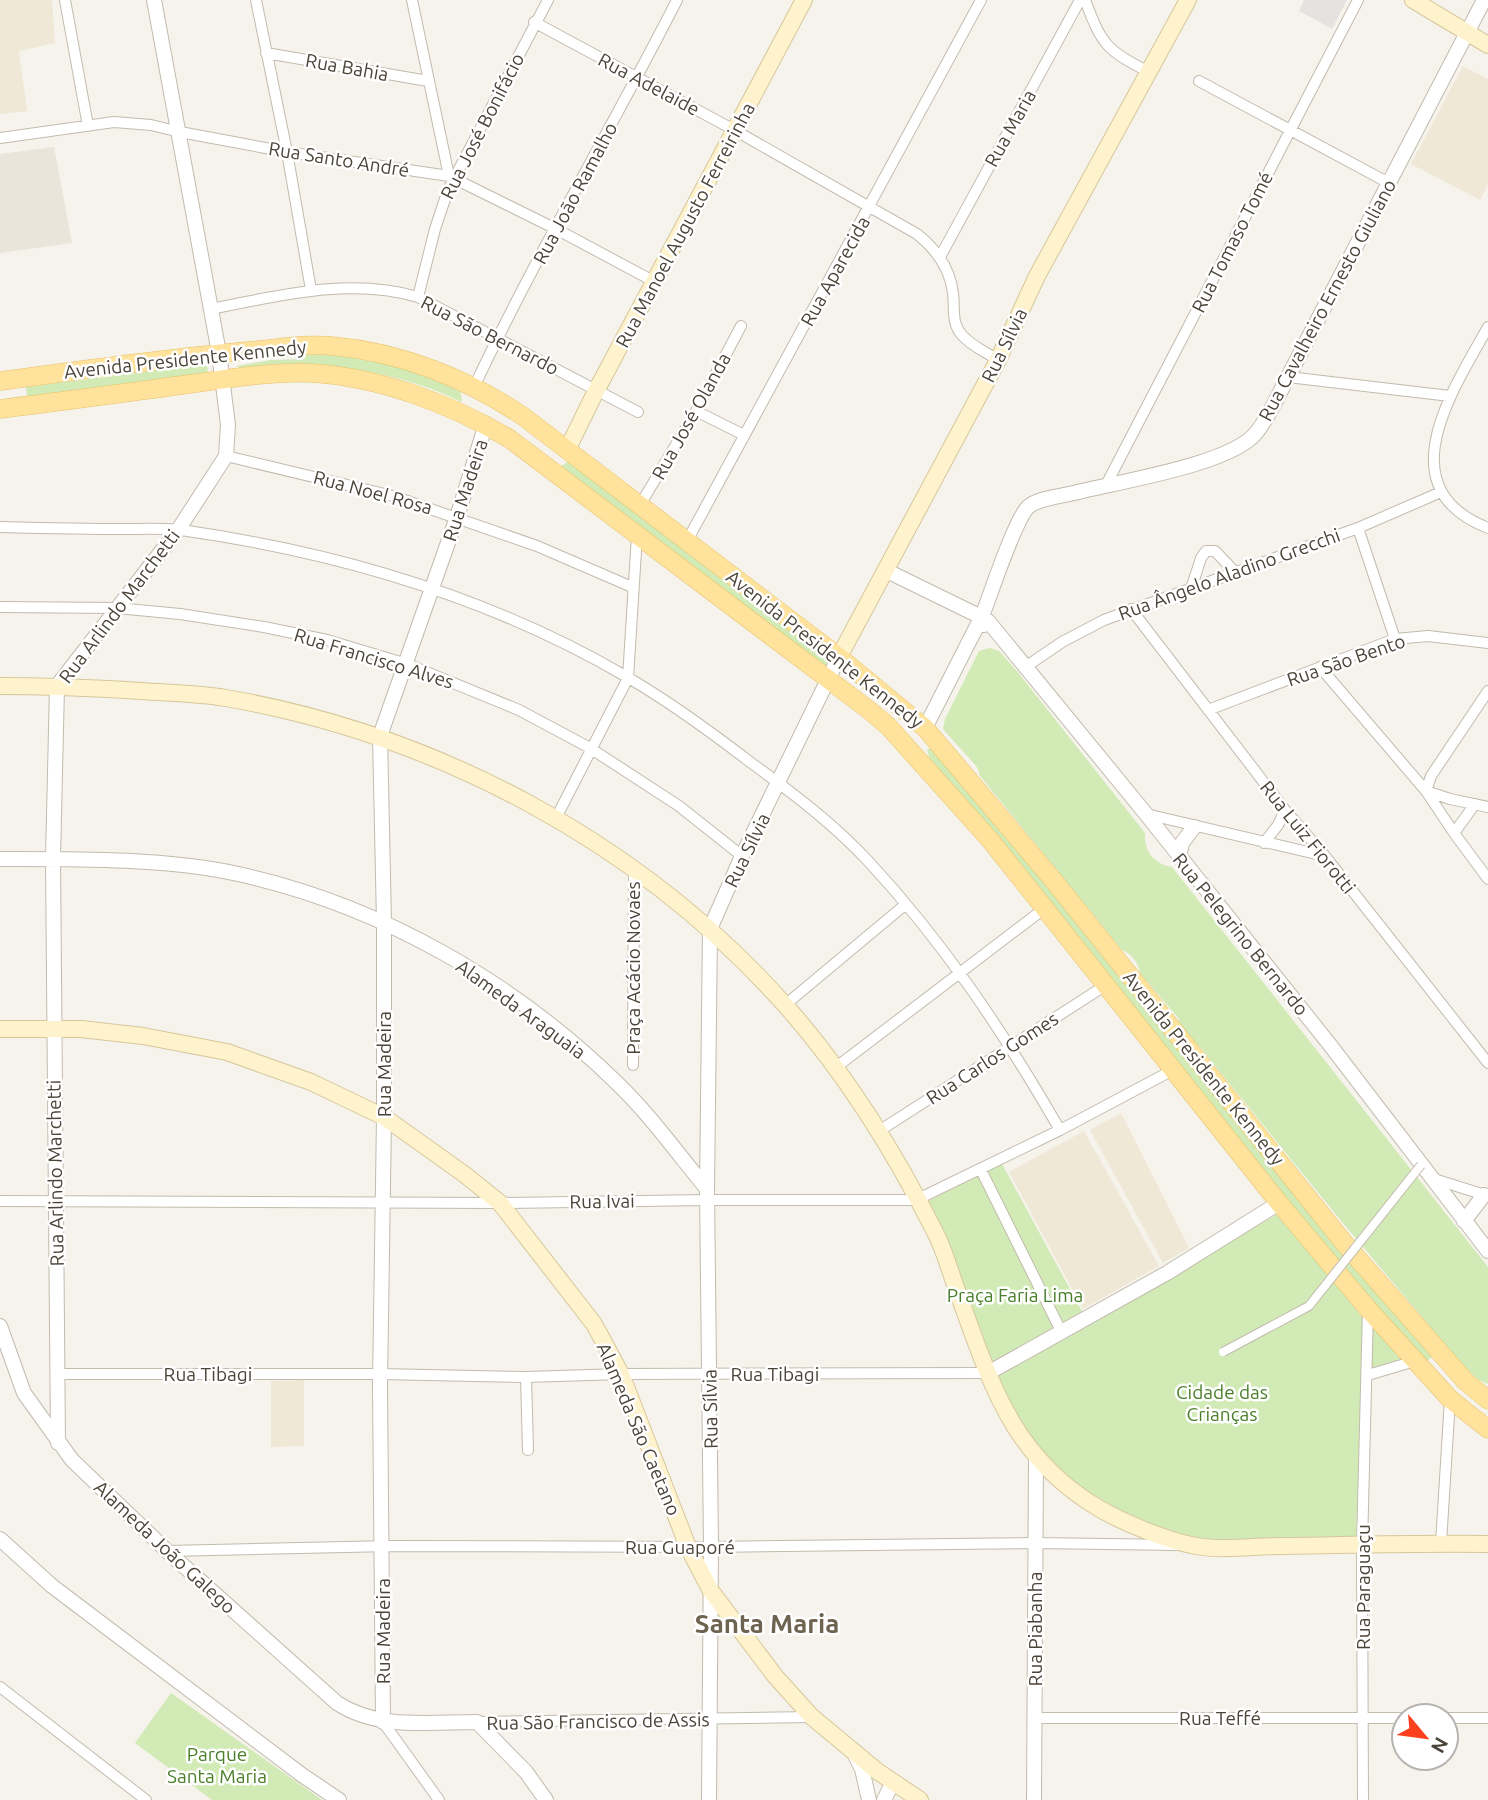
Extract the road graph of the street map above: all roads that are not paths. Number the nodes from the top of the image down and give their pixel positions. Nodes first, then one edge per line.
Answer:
1 (65, 0) edge
2 (154, 0) edge
3 (256, 0) edge
4 (412, 0) edge
5 (548, 0) edge
6 (677, 0) edge
7 (804, 0) edge
8 (981, 0) edge
9 (1082, 0) edge
10 (1188, 0) edge
11 (1357, 0) edge
12 (1413, 0) edge
13 (1483, 0) edge
14 (534, 22) junction
15 (1467, 32) junction
16 (1488, 45) edge
17 (266, 53) junction
18 (1149, 72) junction
19 (638, 77) junction
20 (428, 81) junction
21 (1199, 81) dead end
22 (88, 126) junction
23 (736, 131) junction
24 (1289, 131) junction
25 (180, 132) junction
26 (0, 138) edge
27 (288, 152) junction
28 (451, 177) junction
29 (1387, 182) junction
30 (871, 205) junction
31 (556, 229) junction
32 (940, 257) junction
33 (655, 282) junction
34 (311, 290) junction
35 (418, 297) junction
36 (210, 309) junction
37 (741, 326) dead end
38 (1488, 327) edge
39 (498, 338) junction
40 (219, 353) junction
41 (998, 360) junction
42 (1288, 377) junction
43 (4, 380) edge
44 (223, 380) junction
45 (474, 387) junction
46 (596, 391) junction
47 (1450, 396) junction
48 (0, 399) edge
49 (0, 409) edge
50 (695, 411) junction
51 (638, 412) dead end
52 (486, 424) junction
53 (744, 435) junction
54 (567, 450) junction
55 (226, 456) junction
56 (538, 458) junction
57 (1106, 485) junction
58 (1441, 492) junction
59 (640, 505) junction
60 (457, 517) junction
61 (0, 527) edge
62 (1358, 528) junction
63 (1488, 528) edge
64 (178, 530) junction
65 (637, 534) junction
66 (687, 541) junction
67 (885, 570) junction
68 (1234, 571) junction
69 (1192, 586) junction
70 (632, 587) junction
71 (432, 589) junction
72 (0, 607) edge
73 (117, 608) junction
74 (1131, 609) junction
75 (981, 618) junction
76 (1395, 639) junction
77 (1488, 643) edge
78 (839, 657) junction
79 (407, 664) junction
80 (1320, 667) junction
81 (1024, 668) junction
82 (628, 678) junction
83 (827, 680) junction
84 (0, 685) edge
85 (57, 686) junction
86 (1488, 691) edge
87 (845, 692) junction
88 (1208, 710) junction
89 (888, 726) junction
90 (925, 728) junction
91 (380, 736) junction
92 (590, 748) junction
93 (933, 774) junction
94 (779, 783) junction
95 (1426, 791) junction
96 (1475, 804) junction
97 (1488, 807) edge
98 (1285, 810) junction
99 (1146, 814) junction
100 (556, 818) junction
101 (1194, 827) junction
102 (1454, 834) junction
103 (1264, 843) junction
104 (742, 856) junction
105 (1325, 856) junction
106 (1179, 857) junction
107 (0, 859) edge
108 (53, 859) junction
109 (634, 871) junction
110 (1488, 879) edge
111 (906, 904) junction
112 (1045, 908) junction
113 (384, 922) junction
114 (710, 929) junction
115 (960, 971) junction
116 (1106, 985) junction
117 (785, 1005) junction
118 (54, 1028) junction
119 (0, 1029) edge
120 (1011, 1046) junction
121 (1488, 1063) edge
122 (633, 1065) dead end
123 (835, 1068) junction
124 (1173, 1070) junction
125 (384, 1118) junction
126 (1060, 1130) junction
127 (879, 1131) junction
128 (1421, 1165) junction
129 (981, 1170) junction
130 (1431, 1178) junction
131 (708, 1194) junction
132 (1486, 1196) edge
133 (56, 1200) junction
134 (916, 1200) junction
135 (0, 1202) edge
136 (382, 1202) junction
137 (500, 1203) junction
138 (1279, 1203) junction
139 (1464, 1220) junction
140 (1488, 1251) edge
141 (1394, 1300) junction
142 (1368, 1309) junction
143 (0, 1326) edge
144 (1062, 1333) junction
145 (1434, 1346) junction
146 (1223, 1352) dead end
147 (1415, 1361) junction
148 (988, 1373) junction
149 (58, 1374) junction
150 (380, 1374) junction
151 (621, 1374) junction
152 (709, 1374) junction
153 (1368, 1375) junction
154 (526, 1377) junction
155 (1450, 1399) junction
156 (1488, 1400) edge
157 (1488, 1429) edge
158 (58, 1443) junction
159 (528, 1450) dead end
160 (1036, 1458) junction
161 (0, 1539) edge
162 (1035, 1543) junction
163 (1441, 1543) junction
164 (1488, 1544) edge
165 (1362, 1545) junction
166 (383, 1546) junction
167 (1194, 1546) junction
168 (688, 1547) junction
169 (711, 1547) junction
170 (167, 1551) junction
171 (710, 1591) junction
172 (0, 1687) edge
173 (812, 1717) junction
174 (1035, 1718) junction
175 (1364, 1718) junction
176 (1390, 1718) edge
177 (1460, 1718) edge
178 (1488, 1718) edge
179 (709, 1720) junction
180 (383, 1722) junction
181 (477, 1722) junction
182 (854, 1752) junction
183 (893, 1782) junction
184 (146, 1800) edge
185 (339, 1800) edge
186 (439, 1800) edge
187 (546, 1800) edge
188 (709, 1800) edge
189 (869, 1800) edge
190 (884, 1800) edge
191 (920, 1800) edge
192 (1034, 1800) edge
193 (1363, 1800) edge

1 - 22 street
2 - 25 street
3 - 17 street
4 - 20 street
5 - 14 street, Rua José Bonifácio
6 - 19 street, Rua João Ramalho
7 - 23 main road, Rua Manoel Augusto Ferreirinha
8 - 30 street, Rua Aparecida
9 - 18 street
9 - 32 street, Rua Maria
10 - 18 main road, Rua Sílvia
11 - 24 street, Rua Tomaso Tomé
12 - 15 main road
13 - 15 street, Rua Cavalheiro Ernesto Giuliano
14 - 19 street, Rua Adelaide
14 - 28 street, Rua José Bonifácio
15 - 16 main road
15 - 29 street, Rua Cavalheiro Ernesto Giuliano
17 - 20 street, Rua Bahia
17 - 27 street
18 - 41 main road, Rua Sílvia
19 - 23 street, Rua Adelaide
19 - 31 street, Rua João Ramalho
20 - 28 street
21 - 24 street
22 - 25 street, Rua Santo André
22 - 26 street, Rua Santo André
23 - 30 street, Rua Adelaide
23 - 33 main road, Rua Manoel Augusto Ferreirinha
24 - 29 street
24 - 57 street, Rua Tomaso Tomé
25 - 27 street, Rua Santo André
25 - 36 street
27 - 28 street, Rua Santo André
27 - 34 street
28 - 31 street, Rua Santo André
28 - 35 street, Rua José Bonifácio
29 - 42 street, Rua Cavalheiro Ernesto Giuliano
30 - 32 street, Rua Adelaide
30 - 53 street, Rua Aparecida
31 - 33 street, Rua Santo André
31 - 39 street, Rua João Ramalho
32 - 41 street, Rua Adelaide
33 - 46 main road, Rua Manoel Augusto Ferreirinha
34 - 35 street, Rua São Bernardo
34 - 36 street, Rua São Bernardo
35 - 39 street, Rua São Bernardo
36 - 40 street
37 - 50 street, Rua José Olanda
38 - 47 street
39 - 45 street, Rua João Ramalho
39 - 46 street, Rua São Bernardo
40 - 43 main road, Avenida Presidente Kennedy
40 - 44 street
40 - 45 main road, Avenida Presidente Kennedy
41 - 67 main road, Rua Sílvia
42 - 47 street
42 - 57 street, Rua Cavalheiro Ernesto Giuliano
43 - 48 main road
44 - 49 main road, Avenida Presidente Kennedy
44 - 52 main road, Avenida Presidente Kennedy
44 - 55 street
45 - 52 main road
45 - 54 main road, Avenida Presidente Kennedy
46 - 51 street, Rua São Bernardo
46 - 54 main road, Rua Manoel Augusto Ferreirinha
47 - 58 street
50 - 53 street
50 - 59 street, Rua José Olanda
52 - 56 main road, Avenida Presidente Kennedy
52 - 60 street, Rua Madeira
53 - 66 street, Rua Aparecida
54 - 56 main road
54 - 59 main road, Avenida Presidente Kennedy
55 - 60 street, Rua Noel Rosa
55 - 64 street, Rua Arlindo Marchetti
56 - 65 main road, Avenida Presidente Kennedy
57 - 75 street, Rua Cavalheiro Ernesto Giuliano
58 - 62 street, Rua Ângelo Aladino Grecchi
58 - 63 street
59 - 66 main road, Avenida Presidente Kennedy
60 - 70 street, Rua Noel Rosa
60 - 71 street, Rua Madeira
61 - 64 street
62 - 68 street, Rua Ângelo Aladino Grecchi
62 - 76 street
64 - 71 street
64 - 73 street, Rua Arlindo Marchetti
65 - 70 street
65 - 83 main road, Avenida Presidente Kennedy
66 - 78 main road, Avenida Presidente Kennedy
67 - 75 street, Rua Pelegrino Bernardo
67 - 78 main road, Rua Sílvia
68 - 69 street, Rua Ângelo Aladino Grecchi
68 - 69 street
69 - 74 street, Rua Ângelo Aladino Grecchi
70 - 82 street
71 - 79 street, Rua Madeira
71 - 82 street
72 - 73 street, Rua Francisco Alves
73 - 79 street, Rua Francisco Alves
73 - 85 street, Rua Arlindo Marchetti
74 - 81 street, Rua Ângelo Aladino Grecchi
74 - 88 street, Rua Luiz Fiorotti
75 - 81 street, Rua Pelegrino Bernardo
75 - 90 street, Rua Cavalheiro Ernesto Giuliano
76 - 77 street, Rua São Bento
76 - 80 street, Rua São Bento
78 - 83 street, Rua Sílvia
78 - 87 main road
78 - 90 main road, Avenida Presidente Kennedy
79 - 91 street, Rua Madeira
79 - 92 street, Rua Francisco Alves
80 - 88 street, Rua São Bento
80 - 95 street
81 - 99 street, Rua Pelegrino Bernardo
82 - 92 street
82 - 94 street
83 - 87 main road, Avenida Presidente Kennedy
83 - 94 street, Rua Sílvia
84 - 85 main road
85 - 91 main road
85 - 108 street, Rua Arlindo Marchetti
86 - 95 street
87 - 89 main road, Avenida Presidente Kennedy
88 - 98 street, Rua Luiz Fiorotti
89 - 90 main road
89 - 93 main road, Avenida Presidente Kennedy
90 - 93 main road
90 - 141 main road, Avenida Presidente Kennedy
91 - 100 main road
91 - 113 street, Rua Madeira
92 - 100 street
92 - 104 street, Rua Francisco Alves
93 - 112 main road, Avenida Presidente Kennedy
94 - 104 street, Rua Sílvia
94 - 111 street
95 - 96 street
95 - 102 street
96 - 97 street
96 - 102 street
98 - 103 street
98 - 105 street, Rua Luiz Fiorotti
99 - 101 street
99 - 106 street, Rua Pelegrino Bernardo
100 - 109 main road
101 - 103 street
101 - 106 street
102 - 110 street
103 - 105 street
104 - 114 street, Rua Sílvia
105 - 121 street, Rua Luiz Fiorotti
106 - 128 street, Rua Pelegrino Bernardo
107 - 108 street, Alameda Araguaia
108 - 113 street, Alameda Araguaia
108 - 118 street, Rua Arlindo Marchetti
109 - 114 main road
109 - 122 street, Praça Acácio Novaes
111 - 115 street
111 - 117 street
112 - 115 street
112 - 116 main road, Avenida Presidente Kennedy
113 - 125 street, Rua Madeira
113 - 131 street, Alameda Araguaia
114 - 117 main road
114 - 131 street, Rua Sílvia
115 - 120 street
115 - 123 street
116 - 120 street, Rua Carlos Gomes
116 - 124 main road, Avenida Presidente Kennedy
117 - 123 main road
118 - 119 main road, Alameda São Caetano
118 - 125 main road, Alameda São Caetano
118 - 133 street, Rua Arlindo Marchetti
120 - 126 street
120 - 127 street, Rua Carlos Gomes
123 - 127 main road
124 - 126 street, Rua Ivai
124 - 138 main road, Avenida Presidente Kennedy
125 - 136 street, Rua Madeira
125 - 137 main road, Alameda São Caetano
126 - 129 street, Rua Ivai
127 - 134 main road
128 - 130 street, Rua Pelegrino Bernardo
128 - 146 street, bridge
129 - 134 street, Rua Ivai
129 - 144 street
130 - 132 street
130 - 139 street, Rua Pelegrino Bernardo
131 - 134 street, Rua Ivai
131 - 137 street, Rua Ivai
131 - 152 street, Rua Sílvia
132 - 139 street
133 - 135 street, Rua Ivai
133 - 136 street, Rua Ivai
133 - 149 street, Rua Arlindo Marchetti
134 - 148 main road
136 - 137 street, Rua Ivai
136 - 150 street, Rua Madeira
137 - 151 main road, Alameda São Caetano
138 - 142 main road, Avenida Presidente Kennedy
138 - 144 street, Rua Tibagi
139 - 140 street, Rua Pelegrino Bernardo
141 - 142 main road
141 - 145 main road, Avenida Presidente Kennedy
142 - 147 main road, Avenida Presidente Kennedy
142 - 153 street, Rua Paraguaçu
143 - 158 street, Alameda João Galego
144 - 148 street, Rua Tibagi
145 - 147 main road
145 - 156 main road, Avenida Presidente Kennedy
147 - 153 street
147 - 155 main road, Avenida Presidente Kennedy
148 - 152 street, Rua Tibagi
148 - 160 main road
149 - 150 street, Rua Tibagi
149 - 158 street, Rua Arlindo Marchetti
150 - 154 street, Rua Tibagi
150 - 166 street, Rua Madeira
151 - 152 street, Rua Tibagi
151 - 154 street, Rua Tibagi
151 - 168 main road, Alameda São Caetano
152 - 169 street, Rua Sílvia
153 - 165 street, Rua Paraguaçu
154 - 159 street
155 - 157 main road, Avenida Presidente Kennedy
155 - 163 street
158 - 170 street, Alameda João Galego
160 - 162 street, Rua Piabanha
160 - 167 main road
161 - 185 street
162 - 167 street, Rua Guaporé
162 - 169 street, Rua Guaporé
162 - 174 street, Rua Piabanha
163 - 164 main road
163 - 165 main road
165 - 167 main road
165 - 175 street, Rua Paraguaçu
166 - 168 street, Rua Guaporé
166 - 170 street, Rua Guaporé
166 - 180 street, Rua Madeira
168 - 169 street, Rua Guaporé
168 - 171 main road, Alameda São Caetano
169 - 171 street, Rua Sílvia
170 - 180 street, Alameda João Galego
171 - 173 main road, Alameda São Caetano
171 - 179 street, Rua Sílvia
172 - 184 street
173 - 179 street, Rua São Francisco de Assis
173 - 182 main road, Alameda São Caetano
174 - 175 street, Rua Teffé
174 - 192 street, Rua Piabanha
175 - 176 street, Rua Teffé
175 - 193 street, Rua Paraguaçu
177 - 178 street
179 - 181 street, Rua São Francisco de Assis
179 - 188 street, Rua Sílvia
180 - 181 street, Rua São Francisco de Assis
180 - 186 street
181 - 187 street
182 - 183 main road, Alameda São Caetano
182 - 189 street
183 - 190 street
183 - 191 main road, Alameda São Caetano

